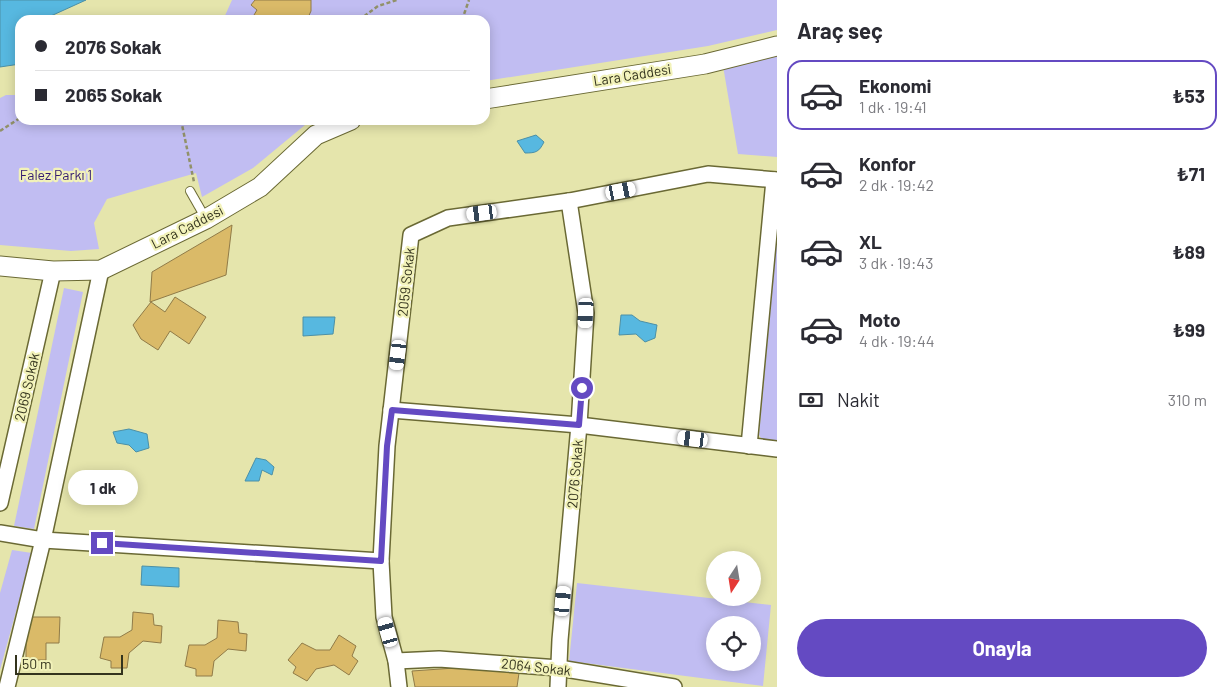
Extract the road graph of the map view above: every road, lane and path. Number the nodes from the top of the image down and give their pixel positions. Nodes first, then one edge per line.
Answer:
1 (397, 0) edge
2 (469, 0) edge
3 (366, 15) edge
4 (464, 15) edge
5 (777, 46) edge
6 (490, 98) edge
7 (15, 121) edge
8 (182, 125) edge
9 (339, 125) edge
10 (0, 131) edge
11 (776, 180) edge
12 (193, 190) joint
13 (569, 202) junction
14 (206, 218) junction
15 (0, 266) edge
16 (101, 270) junction
17 (53, 271) junction
18 (392, 410) junction
19 (579, 425) junction
20 (749, 446) junction
21 (777, 449) edge
22 (0, 503) edge
23 (0, 533) edge
24 (43, 540) junction
25 (381, 561) junction
26 (396, 661) junction
27 (559, 668) junction
28 (8, 687) edge
29 (399, 687) edge
30 (558, 687) edge
31 (674, 687) edge

1 - 3 path
2 - 4 path
5 - 6 street, Lara Caddesi
7 - 10 path
8 - 12 path
9 - 14 street, Lara Caddesi
11 - 13 street
11 - 20 street
12 - 14 lane
13 - 18 street, 2059 Sokak
13 - 19 street, 2076 Sokak
14 - 16 street, Lara Caddesi
15 - 17 street, Lara Caddesi
16 - 17 street, Lara Caddesi
16 - 24 street
17 - 22 street, 2069 Sokak
18 - 19 street
18 - 25 street, 2059 Sokak
19 - 20 street
19 - 27 street, 2076 Sokak
20 - 21 street
23 - 24 street
24 - 25 street
24 - 28 street
25 - 26 street, 2059 Sokak
26 - 27 street, 2064 Sokak
26 - 29 street, 2059 Sokak
27 - 30 street, 2076 Sokak
27 - 31 street, 2064 Sokak

